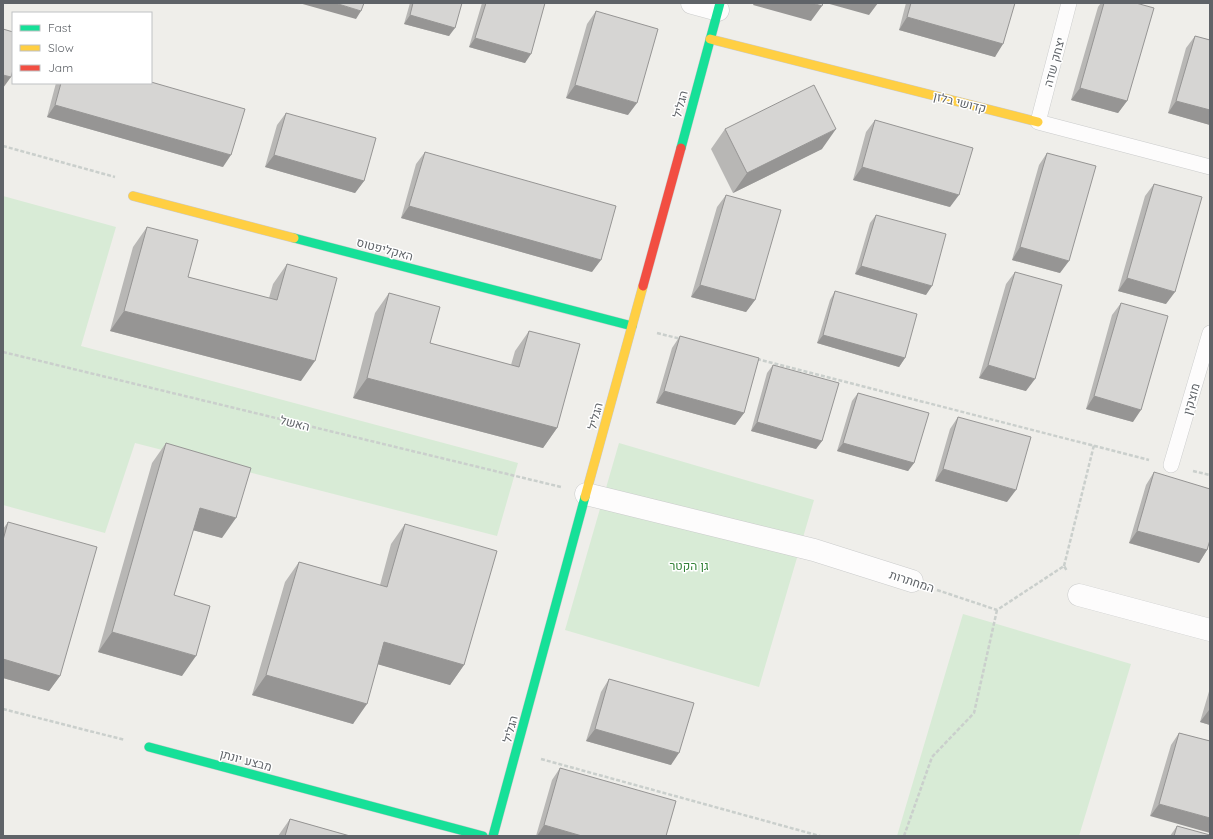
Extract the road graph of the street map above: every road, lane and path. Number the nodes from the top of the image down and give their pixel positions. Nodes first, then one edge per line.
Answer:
1 (692, 3) edge
2 (1070, 3) edge
3 (719, 6) edge
4 (710, 39) junction
5 (1038, 122) junction
6 (3, 146) edge
7 (1210, 167) edge
8 (133, 196) joint
9 (632, 326) junction
10 (1210, 333) edge
11 (686, 340) edge
12 (3, 352) edge
13 (755, 358) edge
14 (1094, 445) junction
15 (1171, 465) junction
16 (1210, 475) edge
17 (586, 494) junction
18 (1064, 566) junction
19 (912, 581) joint
20 (1079, 595) joint
21 (997, 610) junction
22 (1210, 630) edge
23 (3, 709) edge
24 (149, 747) joint
25 (516, 752) junction
26 (483, 836) edge
27 (493, 836) edge
28 (820, 836) edge
29 (904, 836) edge

1 - 3 street
2 - 5 lane, יצחק שדה
3 - 4 street, הגליל
4 - 5 street, קדושי בלזן
4 - 9 street, הגליל
5 - 7 lane, קדושי בלזן
6 - 8 path
8 - 9 street, האקליפטוס
9 - 11 path
9 - 17 street, הגליל
10 - 15 lane, מוצקין
12 - 17 path, האשל
13 - 14 path
14 - 15 path
14 - 18 path
15 - 16 path
17 - 19 street, המחתרות
17 - 25 street, הגליל
18 - 20 path
18 - 21 path
19 - 21 path, המחתרות
20 - 22 street
21 - 29 path
23 - 24 path
24 - 26 street, מבצע יונתן
25 - 27 street, הגליל
25 - 28 path

